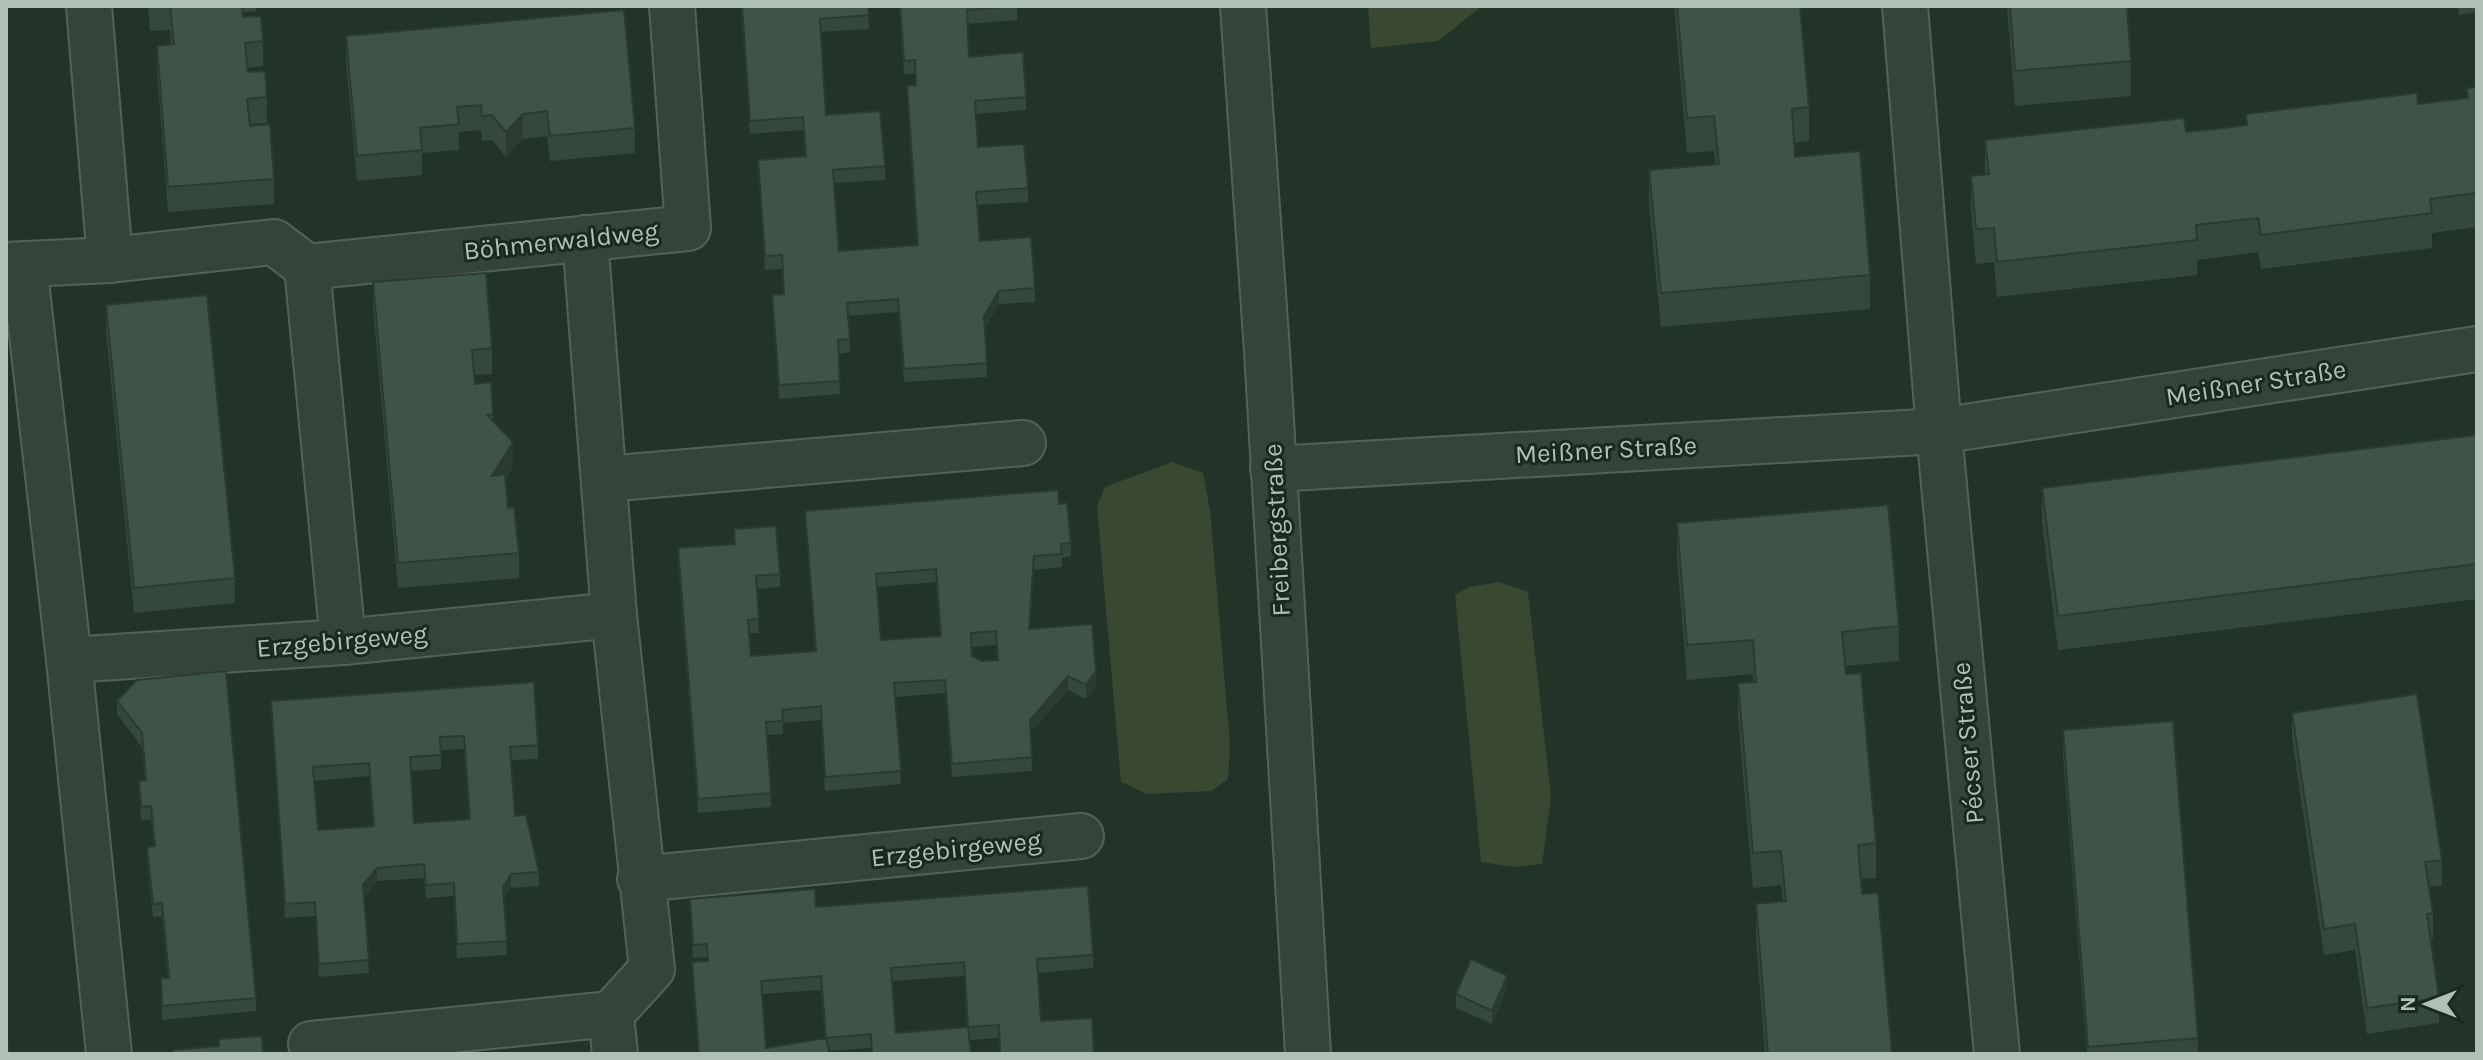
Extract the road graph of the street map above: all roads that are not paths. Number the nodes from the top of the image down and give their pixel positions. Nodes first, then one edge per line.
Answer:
1 (89, 6) edge
2 (672, 6) edge
3 (1243, 6) edge
4 (1905, 6) edge
5 (585, 238) junction
6 (110, 260) junction
7 (15, 264) edge
8 (307, 267) junction
9 (2477, 349) edge
10 (1939, 431) junction
11 (1023, 443) dead end
12 (1273, 469) junction
13 (605, 479) junction
14 (614, 615) junction
15 (343, 642) junction
16 (69, 660) junction
17 (1081, 836) dead end
18 (640, 879) junction
19 (613, 1034) edge
20 (311, 1044) dead end
21 (109, 1054) edge
22 (1308, 1054) edge
23 (1997, 1054) edge

1 - 6 street
2 - 5 street, Böhmerwaldweg
3 - 12 street, Freibergstraße
4 - 10 street
5 - 8 street, Böhmerwaldweg
5 - 13 street
6 - 7 street
6 - 8 street
7 - 16 street
8 - 15 street
9 - 10 street, Meißner Straße
10 - 12 street, Meißner Straße
10 - 23 street, Pécser Straße
11 - 13 street
12 - 22 street, Freibergstraße
13 - 14 street
14 - 15 street, Erzgebirgeweg
14 - 18 street
15 - 16 street, Erzgebirgeweg
16 - 21 street
17 - 18 street, Erzgebirgeweg
18 - 19 street
19 - 20 street

